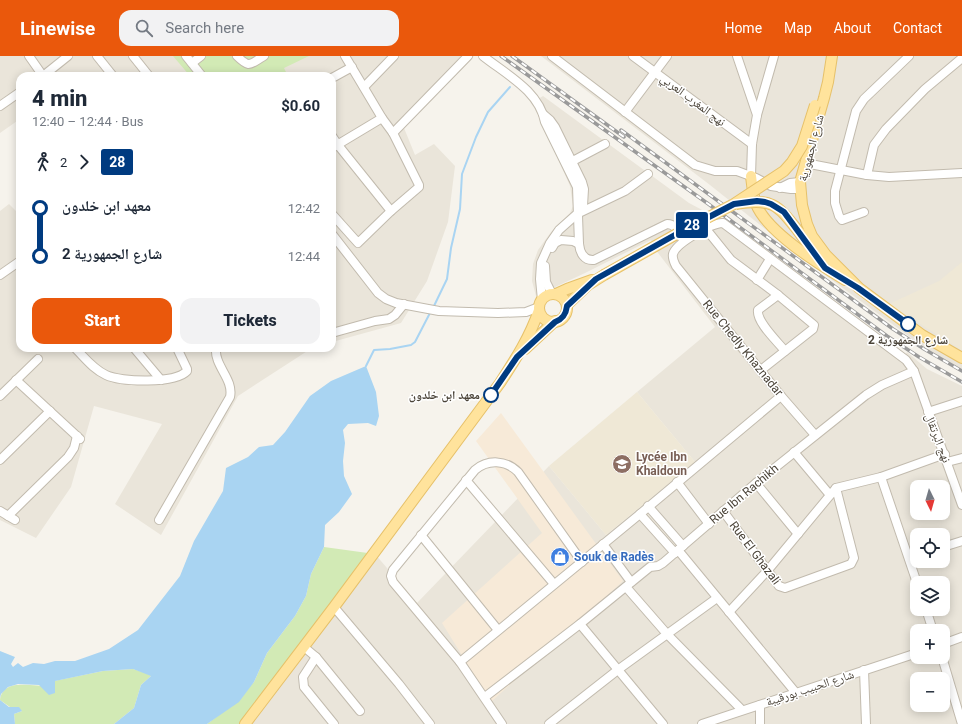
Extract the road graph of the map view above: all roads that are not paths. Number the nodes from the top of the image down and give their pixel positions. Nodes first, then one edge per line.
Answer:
1 (29, 56) edge
2 (68, 56) edge
3 (97, 56) edge
4 (132, 56) edge
5 (186, 56) edge
6 (201, 56) edge
7 (237, 56) edge
8 (264, 56) edge
9 (345, 56) edge
10 (394, 56) edge
11 (468, 56) edge
12 (483, 56) edge
13 (552, 56) edge
14 (634, 56) edge
15 (667, 56) edge
16 (737, 56) edge
17 (774, 56) edge
18 (831, 56) edge
19 (909, 56) edge
20 (962, 58) edge
21 (192, 63) junction
22 (352, 67) junction
23 (40, 72) edge
24 (48, 72) edge
25 (110, 72) edge
26 (146, 72) edge
27 (199, 72) edge
28 (655, 72) junction
29 (336, 76) edge
30 (364, 87) junction
31 (16, 95) edge
32 (0, 106) edge
33 (625, 112) junction
34 (756, 114) junction
35 (382, 118) junction
36 (393, 133) junction
37 (605, 144) dead end
38 (752, 144) junction
39 (336, 146) edge
40 (336, 148) edge
41 (570, 163) junction
42 (805, 164) junction
43 (840, 170) junction
44 (962, 173) edge
45 (648, 174) dead end
46 (867, 175) junction
47 (751, 176) junction
48 (800, 185) junction
49 (734, 204) junction
50 (391, 211) junction
51 (864, 212) dead end
52 (579, 216) junction
53 (336, 218) edge
54 (706, 229) junction
55 (336, 239) edge
56 (684, 241) junction
57 (579, 244) junction
58 (770, 259) junction
59 (16, 264) edge
60 (825, 268) junction
61 (0, 275) edge
62 (600, 277) junction
63 (757, 280) junction
64 (858, 288) junction
65 (554, 294) junction
66 (778, 295) junction
67 (404, 304) junction
68 (540, 306) junction
69 (567, 306) junction
70 (555, 322) junction
71 (336, 332) edge
72 (80, 352) edge
73 (137, 352) edge
74 (179, 352) edge
75 (216, 352) edge
76 (785, 352) junction
77 (961, 355) edge
78 (517, 357) junction
79 (38, 359) dead end
80 (761, 370) junction
81 (914, 371) junction
82 (16, 380) junction
83 (161, 380) junction
84 (0, 396) edge
85 (781, 396) junction
86 (962, 401) edge
87 (50, 410) junction
88 (928, 412) junction
89 (815, 435) junction
90 (794, 452) junction
91 (946, 458) junction
92 (962, 458) edge
93 (0, 460) edge
94 (882, 476) junction
95 (466, 480) junction
96 (678, 482) junction
97 (756, 483) junction
98 (836, 488) junction
99 (830, 495) junction
100 (962, 505) edge
101 (648, 506) junction
102 (0, 511) edge
103 (723, 512) junction
104 (640, 514) junction
105 (159, 520) dead end
106 (709, 524) junction
107 (798, 534) junction
108 (421, 535) junction
109 (962, 541) edge
110 (602, 544) junction
111 (950, 545) edge
112 (678, 549) junction
113 (909, 558) joint
114 (582, 562) junction
115 (768, 570) junction
116 (915, 576) edge
117 (554, 584) junction
118 (629, 584) junction
119 (717, 598) junction
120 (334, 607) junction
121 (729, 612) junction
122 (580, 624) junction
123 (498, 630) junction
124 (667, 634) junction
125 (962, 637) edge
126 (950, 641) edge
127 (304, 647) junction
128 (910, 655) edge
129 (316, 657) junction
130 (460, 662) junction
131 (944, 664) edge
132 (619, 669) junction
133 (864, 670) junction
134 (796, 693) junction
135 (485, 697) junction
136 (760, 705) junction
137 (742, 710) junction
138 (360, 711) dead end
139 (245, 724) edge
140 (334, 724) edge
141 (430, 724) edge
142 (502, 724) edge
143 (549, 724) edge
144 (663, 724) edge
145 (702, 724) edge
146 (760, 724) edge
147 (866, 724) edge
148 (962, 724) edge

1 - 23 street
2 - 24 street
3 - 25 street
4 - 26 street
5 - 21 street
6 - 21 street
7 - 8 street
9 - 22 street
10 - 30 street
11 - 36 street
12 - 41 street
13 - 33 street
14 - 28 street, نهج المغرب العربي
15 - 28 street
16 - 34 street
17 - 34 street
18 - 42 main road, شارع الجمهورية
18 - 49 main road, bridge
19 - 43 street
20 - 46 street
21 - 27 street
22 - 29 street
22 - 30 street
28 - 33 street
28 - 38 street, نهج المغرب العربي
30 - 35 street
31 - 32 street
33 - 47 street
34 - 38 street
35 - 36 street
35 - 39 street
36 - 50 street
37 - 41 street
38 - 47 street
40 - 50 street
41 - 52 street
42 - 43 street
42 - 48 main road, شارع الجمهورية
43 - 46 street
43 - 51 street
44 - 46 street
45 - 52 street
47 - 48 street
47 - 60 main road
48 - 64 main road, شارع الجمهورية
49 - 60 main road, bridge
49 - 62 main road, bridge
50 - 53 street
52 - 57 street
52 - 68 street
54 - 56 street
54 - 58 street
54 - 63 street
55 - 67 street
56 - 57 street
56 - 80 street, Rue Chedly Khaznadar
57 - 65 street
58 - 63 street
58 - 81 street
59 - 61 street
60 - 64 main road
62 - 65 main road
62 - 69 main road
63 - 66 street
64 - 77 main road, شارع الجمهورية
65 - 68 main road
65 - 69 main road
66 - 76 street
66 - 76 street
67 - 68 street
67 - 71 street
68 - 70 main road
68 - 78 main road
69 - 70 main road
70 - 78 main road
72 - 83 street
73 - 83 street
74 - 83 street
75 - 105 street
76 - 80 street
78 - 120 main road
79 - 82 street
80 - 85 street, Rue Chedly Khaznadar
81 - 88 street, نهج البرتقال
81 - 89 street, Rue Ibn Rachikh
82 - 84 street
82 - 87 street
85 - 89 street, Rue Chedly Khaznadar
85 - 96 street
86 - 88 street
87 - 93 street
87 - 102 street
88 - 91 street, نهج البرتقال
89 - 90 street, Rue Ibn Rachikh
90 - 97 street, Rue Ibn Rachikh
90 - 99 street
91 - 92 street
91 - 94 street
91 - 100 street, نهج البرتقال
94 - 98 street
94 - 113 street
95 - 108 street
95 - 114 street
95 - 117 street
96 - 101 street
96 - 106 street
97 - 103 street, Rue Ibn Rachikh
97 - 107 street
98 - 99 street
98 - 115 street, Rue El Ghazali
99 - 107 street
101 - 104 street
101 - 112 street
103 - 106 street, Rue Ibn Rachikh
103 - 115 street, Rue El Ghazali
104 - 110 street
104 - 112 street
106 - 112 street, Rue Ibn Rachikh
107 - 115 street
108 - 123 street
108 - 130 street
109 - 111 street
110 - 114 street
110 - 118 street
112 - 118 street, Rue Ibn Rachikh
112 - 119 street
113 - 116 street
114 - 117 street
115 - 121 street
117 - 123 street
118 - 122 street, Rue Ibn Rachikh
118 - 124 street
119 - 121 street
119 - 124 street
120 - 127 main road
120 - 141 street
121 - 134 street
122 - 132 street
122 - 135 street, Rue Ibn Rachikh
123 - 130 street
124 - 132 street
124 - 137 street
125 - 126 street
127 - 129 street
127 - 139 main road
128 - 133 street, شارع الحبيب بورقيبة
129 - 138 street
129 - 140 street
130 - 135 street
131 - 148 street
132 - 143 street
132 - 144 street
133 - 134 street, شارع الحبيب بورقيبة
133 - 147 street
134 - 136 street, شارع الحبيب بورقيبة
135 - 142 street
136 - 137 street, شارع الحبيب بورقيبة
136 - 146 street
137 - 145 street, شارع الحبيب بورقيبة

